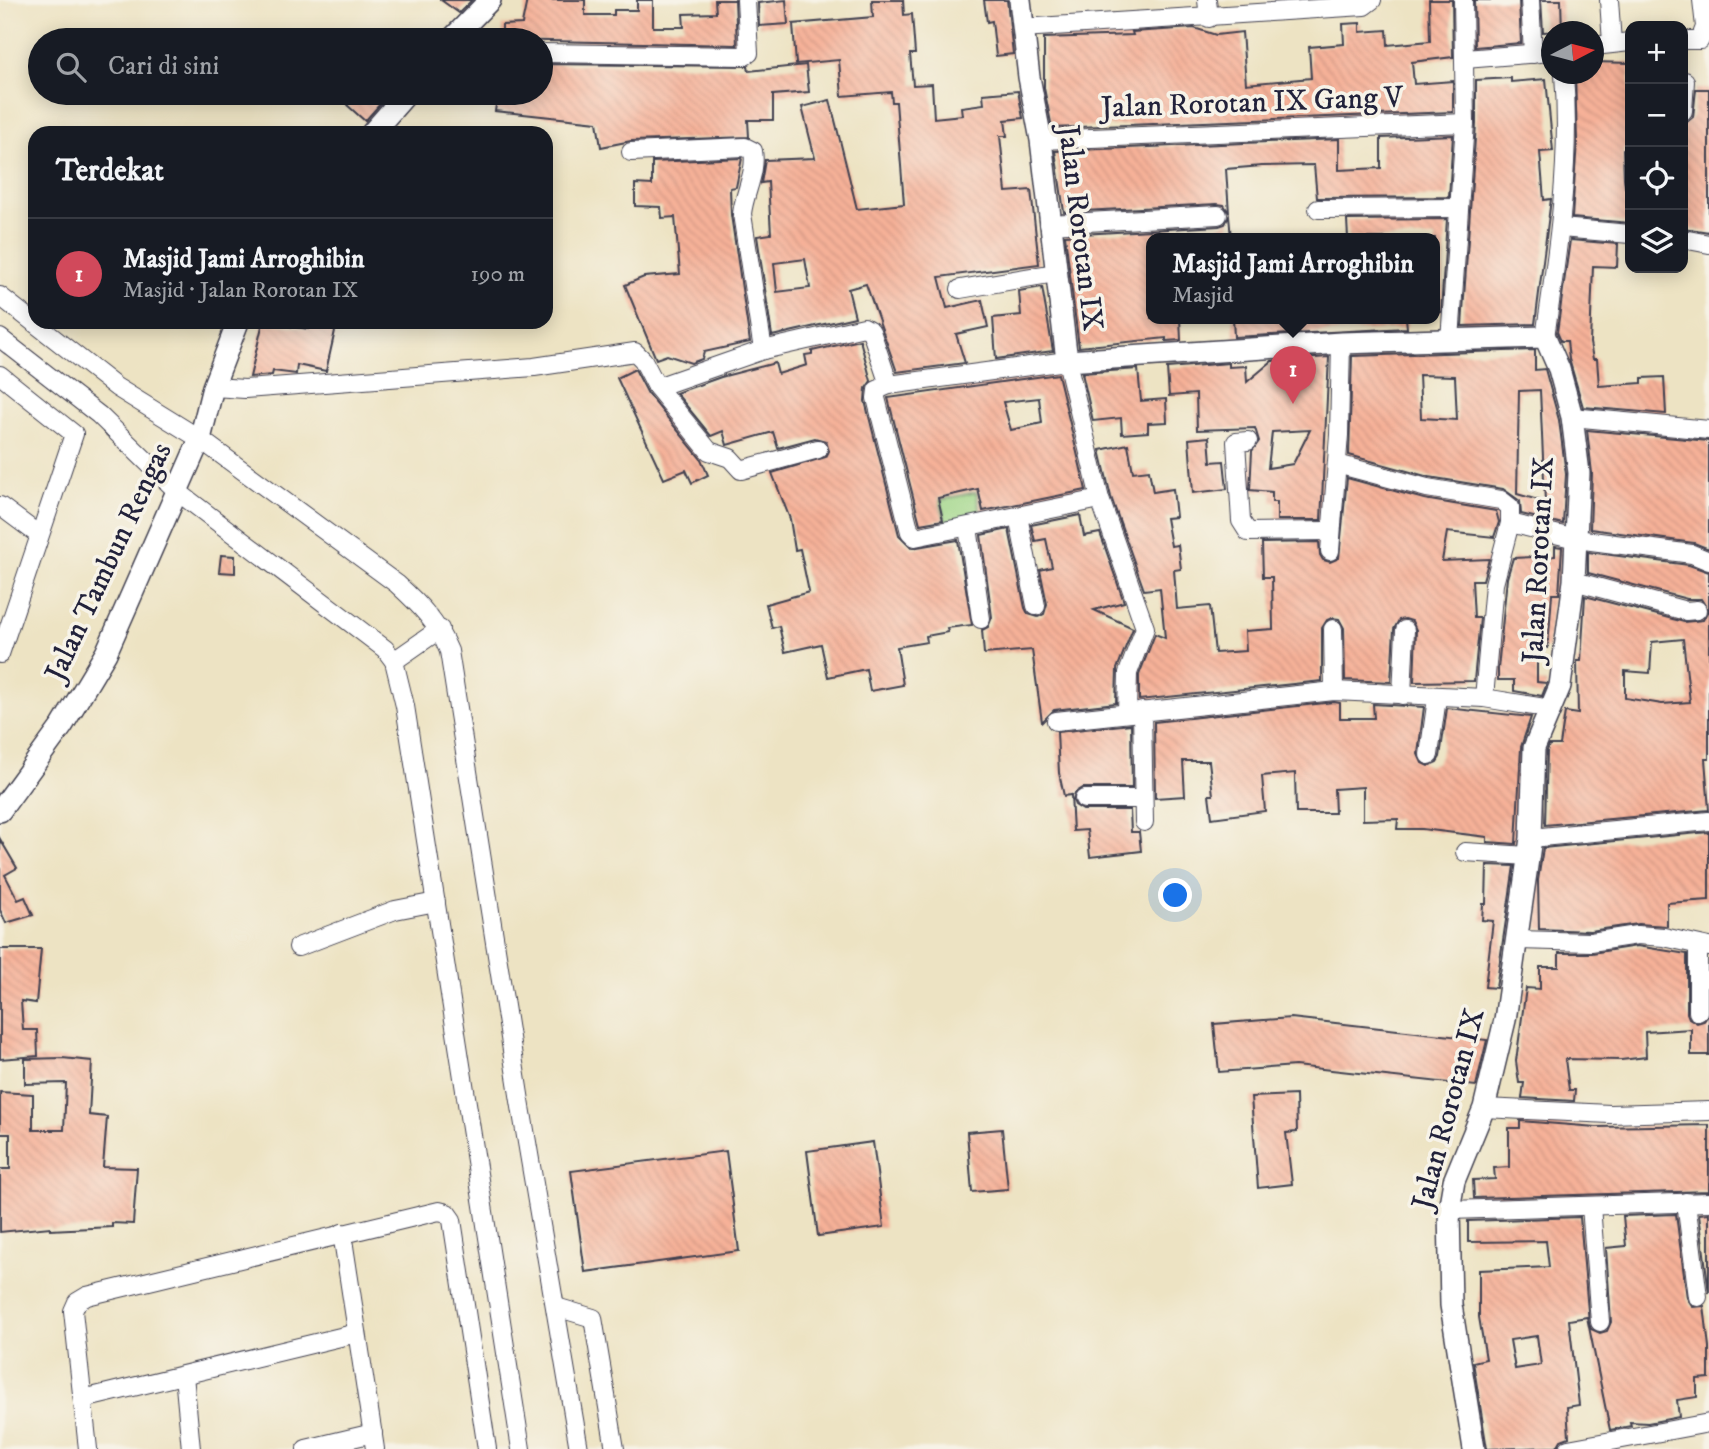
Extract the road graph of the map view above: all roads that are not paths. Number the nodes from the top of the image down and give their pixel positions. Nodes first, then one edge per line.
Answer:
1 (490, 0) edge
2 (746, 0) edge
3 (1020, 0) edge
4 (1463, 0) edge
5 (1530, 0) edge
6 (1609, 0) edge
7 (1702, 0) edge
8 (1368, 3) edge
9 (1208, 9) edge
10 (463, 28) edge
11 (1022, 28) junction
12 (1691, 40) edge
13 (1621, 43) edge
14 (553, 53) edge
15 (1541, 53) edge
16 (1533, 54) junction
17 (1465, 67) junction
18 (1565, 84) edge
19 (396, 105) edge
20 (1465, 123) junction
21 (378, 126) edge
22 (1041, 140) junction
23 (631, 152) dead end
24 (1459, 208) junction
25 (1318, 209) dead end
26 (1218, 215) dead end
27 (1049, 224) junction
28 (1562, 228) junction
29 (1625, 234) edge
30 (1688, 240) edge
31 (1709, 244) edge
32 (1055, 273) junction
33 (960, 289) dead end
34 (0, 296) edge
35 (28, 318) edge
36 (42, 329) edge
37 (235, 329) edge
38 (1545, 337) junction
39 (0, 338) edge
40 (1450, 340) junction
41 (1341, 343) junction
42 (763, 350) junction
43 (1067, 361) junction
44 (0, 375) edge
45 (889, 385) junction
46 (116, 387) junction
47 (657, 387) junction
48 (219, 388) junction
49 (99, 415) junction
50 (1572, 416) junction
51 (1709, 430) edge
52 (200, 439) junction
53 (1248, 441) dead end
54 (818, 449) dead end
55 (1336, 464) junction
56 (178, 492) junction
57 (1100, 499) junction
58 (0, 506) edge
59 (1018, 516) junction
60 (1510, 523) junction
61 (968, 527) junction
62 (1330, 531) junction
63 (38, 535) junction
64 (1576, 539) junction
65 (1330, 551) dead end
66 (1709, 561) edge
67 (1574, 581) junction
68 (1036, 606) dead end
69 (1697, 610) dead end
70 (981, 619) dead end
71 (440, 629) junction
72 (1333, 629) dead end
73 (1405, 630) dead end
74 (2, 644) edge
75 (394, 661) junction
76 (1334, 691) junction
77 (1402, 695) junction
78 (1437, 698) junction
79 (1484, 698) junction
80 (1551, 709) junction
81 (1134, 711) junction
82 (1056, 721) dead end
83 (1429, 755) dead end
84 (1083, 799) dead end
85 (1143, 799) junction
86 (0, 811) edge
87 (1144, 821) dead end
88 (1709, 821) edge
89 (1530, 847) junction
90 (1465, 852) dead end
91 (436, 902) junction
92 (1518, 940) junction
93 (298, 947) dead end
94 (1704, 947) edge
95 (1698, 1012) dead end
96 (1484, 1108) junction
97 (1709, 1111) edge
98 (1686, 1202) junction
99 (1709, 1202) edge
100 (1591, 1206) junction
101 (1449, 1210) junction
102 (342, 1233) junction
103 (1698, 1297) dead end
104 (556, 1307) junction
105 (1600, 1322) dead end
106 (357, 1333) junction
107 (184, 1375) junction
108 (83, 1399) junction
109 (1709, 1423) edge
110 (374, 1441) edge
111 (88, 1449) edge
112 (191, 1449) edge
113 (306, 1449) edge
114 (487, 1449) edge
115 (521, 1449) edge
116 (579, 1449) edge
117 (615, 1449) edge
118 (1474, 1449) edge
119 (1568, 1449) edge

1 - 10 street
2 - 14 street
3 - 11 street, Jalan Rorotan IX
4 - 17 street
5 - 16 street
6 - 13 street
7 - 12 street
8 - 9 street
9 - 11 street
11 - 22 street, Jalan Rorotan IX
15 - 16 street
16 - 17 street
17 - 20 street
18 - 28 street
19 - 21 street
20 - 22 street, Jalan Rorotan IX Gang V
20 - 24 street
22 - 27 street, Jalan Rorotan IX
23 - 42 street
24 - 25 street
24 - 40 street
26 - 27 street
27 - 32 street, Jalan Rorotan IX
28 - 29 street
28 - 38 street
30 - 31 street
32 - 33 street
32 - 43 street, Jalan Rorotan IX
34 - 35 street
36 - 46 street
37 - 48 street, Jalan Tambun Rengas
38 - 40 street, Jalan Rorotan IX
38 - 50 street, Jalan Rorotan IX
39 - 49 street
40 - 41 street, Jalan Rorotan IX
41 - 43 street, Jalan Rorotan IX
41 - 55 street
42 - 45 street
42 - 47 street
43 - 45 street
43 - 57 street
44 - 63 street
45 - 61 street
46 - 49 street
46 - 52 street
47 - 48 street
47 - 54 street
48 - 52 street, Jalan Tambun Rengas
49 - 56 street
50 - 51 street
50 - 64 street, Jalan Rorotan IX
52 - 56 street, Jalan Tambun Rengas
52 - 71 street
53 - 62 street
55 - 60 street
55 - 62 street
56 - 75 street
56 - 86 street, Jalan Tambun Rengas
57 - 59 street
57 - 81 street
58 - 63 street
59 - 61 street
59 - 68 street
60 - 64 street
60 - 79 street
61 - 70 street
62 - 65 street
63 - 74 street
64 - 66 street
64 - 67 street, Jalan Rorotan IX
67 - 69 street
67 - 80 street, Jalan Rorotan IX
71 - 75 street
71 - 104 street
72 - 76 street
73 - 77 street
75 - 91 street
76 - 77 street
76 - 81 street
77 - 78 street
78 - 79 street
78 - 83 street
79 - 80 street
80 - 89 street, Jalan Rorotan IX
81 - 82 street
81 - 85 street
84 - 85 street
85 - 87 street
88 - 89 street
89 - 90 street
89 - 92 street, Jalan Rorotan IX
91 - 93 street
91 - 115 street
92 - 94 street
92 - 96 street, Jalan Rorotan IX
94 - 95 street
96 - 97 street
96 - 101 street, Jalan Rorotan IX
98 - 99 street
98 - 100 street
98 - 103 street
100 - 101 street
100 - 105 street
101 - 118 street, Jalan Rorotan IX
102 - 106 street
102 - 108 street
102 - 114 street
104 - 116 street
104 - 117 street
106 - 107 street
106 - 110 street
107 - 108 street
107 - 112 street
108 - 111 street
109 - 119 street
110 - 113 street

